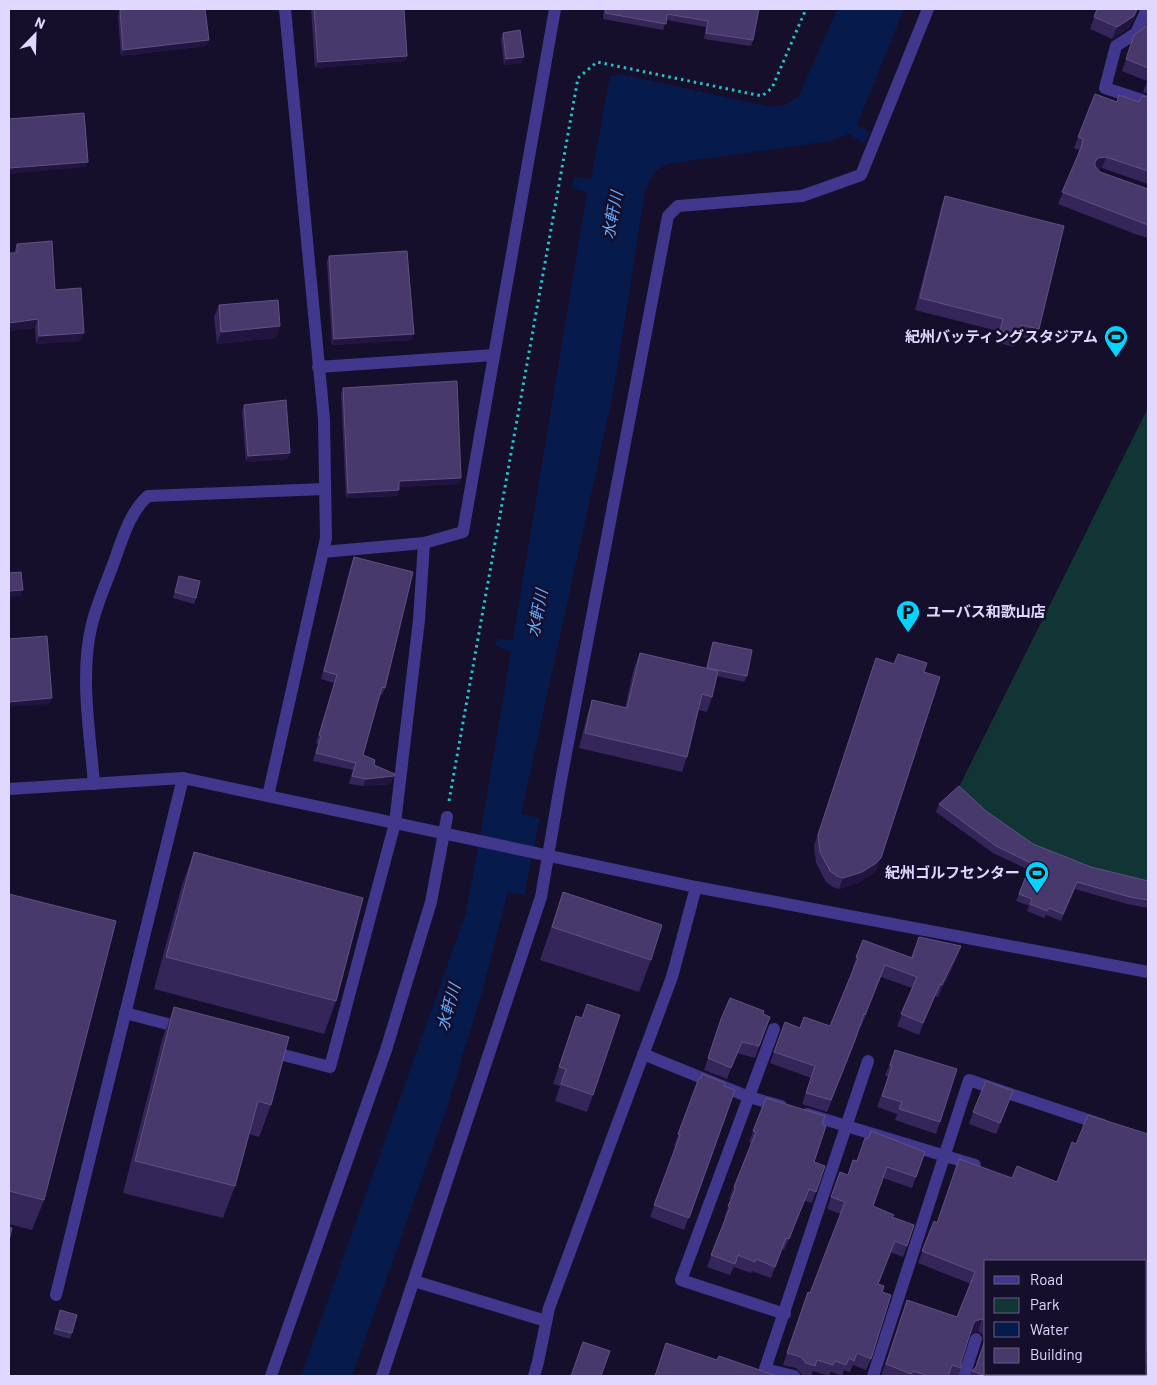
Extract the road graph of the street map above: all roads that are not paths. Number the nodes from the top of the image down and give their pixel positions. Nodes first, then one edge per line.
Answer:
1 (285, 9) edge
2 (555, 9) edge
3 (928, 9) edge
4 (1147, 9) edge
5 (1148, 102) edge
6 (494, 354) junction
7 (318, 367) junction
8 (325, 490) junction
9 (424, 543) junction
10 (323, 552) junction
11 (183, 778) junction
12 (94, 784) junction
13 (9, 789) edge
14 (268, 796) junction
15 (447, 817) road end
16 (395, 823) junction
17 (444, 834) junction
18 (542, 854) junction
19 (696, 887) junction
20 (1148, 972) edge
21 (126, 1013) junction
22 (774, 1029) dead end
23 (190, 1030) edge
24 (256, 1047) edge
25 (643, 1054) junction
26 (868, 1061) dead end
27 (750, 1097) junction
28 (847, 1126) junction
29 (1117, 1129) edge
30 (944, 1156) junction
31 (981, 1167) edge
32 (414, 1281) junction
33 (56, 1295) dead end
34 (785, 1314) junction
35 (546, 1321) junction
36 (976, 1339) dead end
37 (271, 1376) edge
38 (382, 1376) edge
39 (534, 1376) edge
40 (794, 1376) edge
41 (873, 1376) edge
42 (964, 1376) edge

1 - 7 street
2 - 6 street
3 - 18 street
4 - 5 street
6 - 7 street
6 - 9 street
7 - 8 street
8 - 10 street
8 - 12 street
9 - 10 street
9 - 16 street
10 - 14 street
11 - 12 street
11 - 14 street
11 - 21 street
12 - 13 street
14 - 16 street
15 - 17 street
16 - 17 street
16 - 24 street
17 - 18 street
17 - 37 street
18 - 19 street
18 - 32 street
19 - 20 street
19 - 25 street
21 - 23 street
21 - 33 street
22 - 27 street
25 - 27 street
25 - 35 street
26 - 28 street
27 - 28 street
27 - 34 street
28 - 30 street
28 - 34 street
29 - 30 street
30 - 31 street
30 - 41 street
32 - 35 street
32 - 38 street
34 - 40 street
35 - 39 street
36 - 42 street

